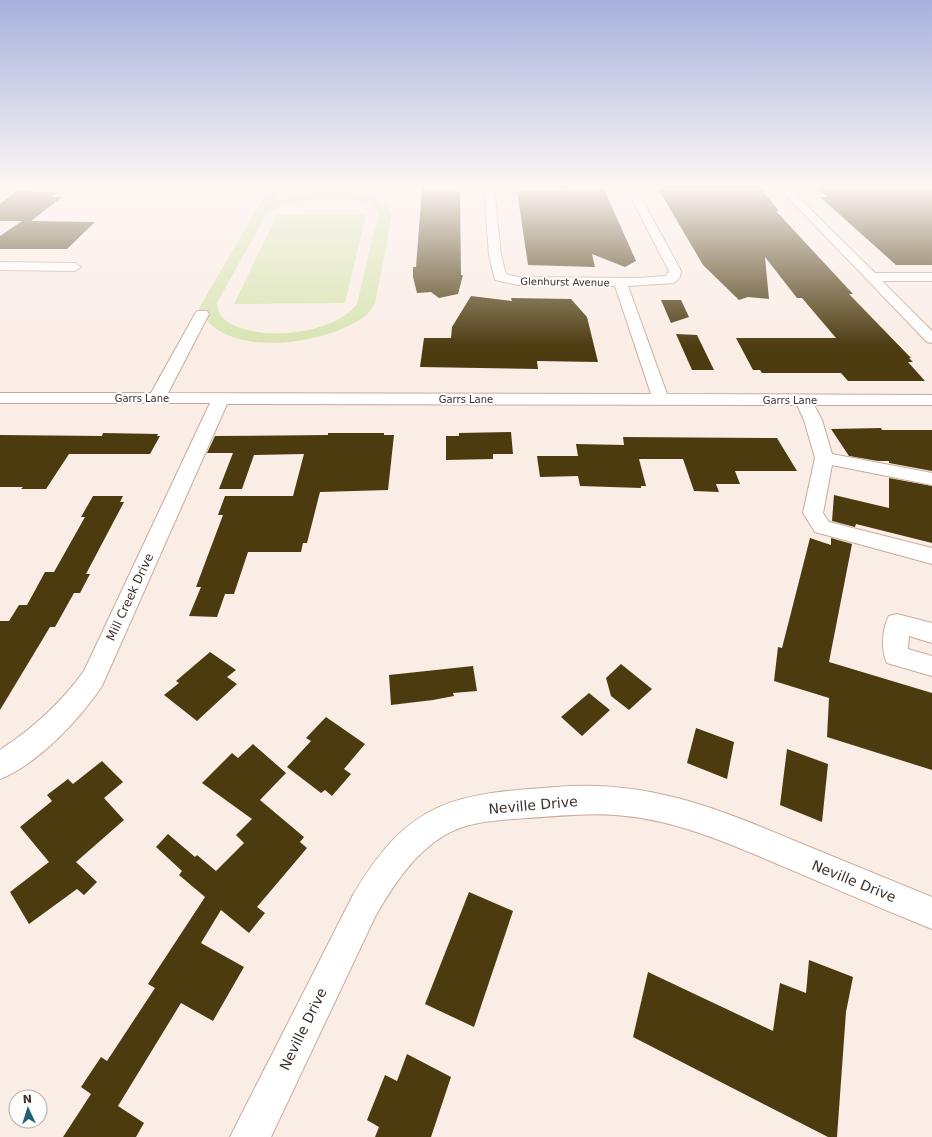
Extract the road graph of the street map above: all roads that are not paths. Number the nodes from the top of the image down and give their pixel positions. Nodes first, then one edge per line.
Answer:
1 (493, 241) edge
2 (659, 241) edge
3 (836, 241) edge
4 (0, 266) edge
5 (75, 267) dead end
6 (872, 277) junction
7 (932, 277) edge
8 (620, 282) junction
9 (202, 314) dead end
10 (932, 339) edge
11 (0, 398) edge
12 (157, 398) junction
13 (221, 398) junction
14 (661, 400) junction
15 (803, 400) junction
16 (932, 400) edge
17 (824, 458) junction
18 (932, 479) edge
19 (932, 556) edge
20 (932, 633) edge
21 (932, 666) edge
22 (0, 766) edge
23 (932, 912) edge
24 (250, 1137) edge

1 - 8 street, Glenhurst Avenue
2 - 8 street
3 - 6 street
4 - 5 street
6 - 7 street
6 - 10 street
8 - 14 street, Glenhurst Avenue
9 - 12 street
11 - 12 street, Garrs Lane
12 - 13 street, Garrs Lane
13 - 14 street, Garrs Lane
13 - 22 street, Mill Creek Drive
14 - 15 street, Garrs Lane
15 - 16 street, Garrs Lane
15 - 17 street
17 - 18 street
17 - 19 street
20 - 21 street
23 - 24 street, Neville Drive

